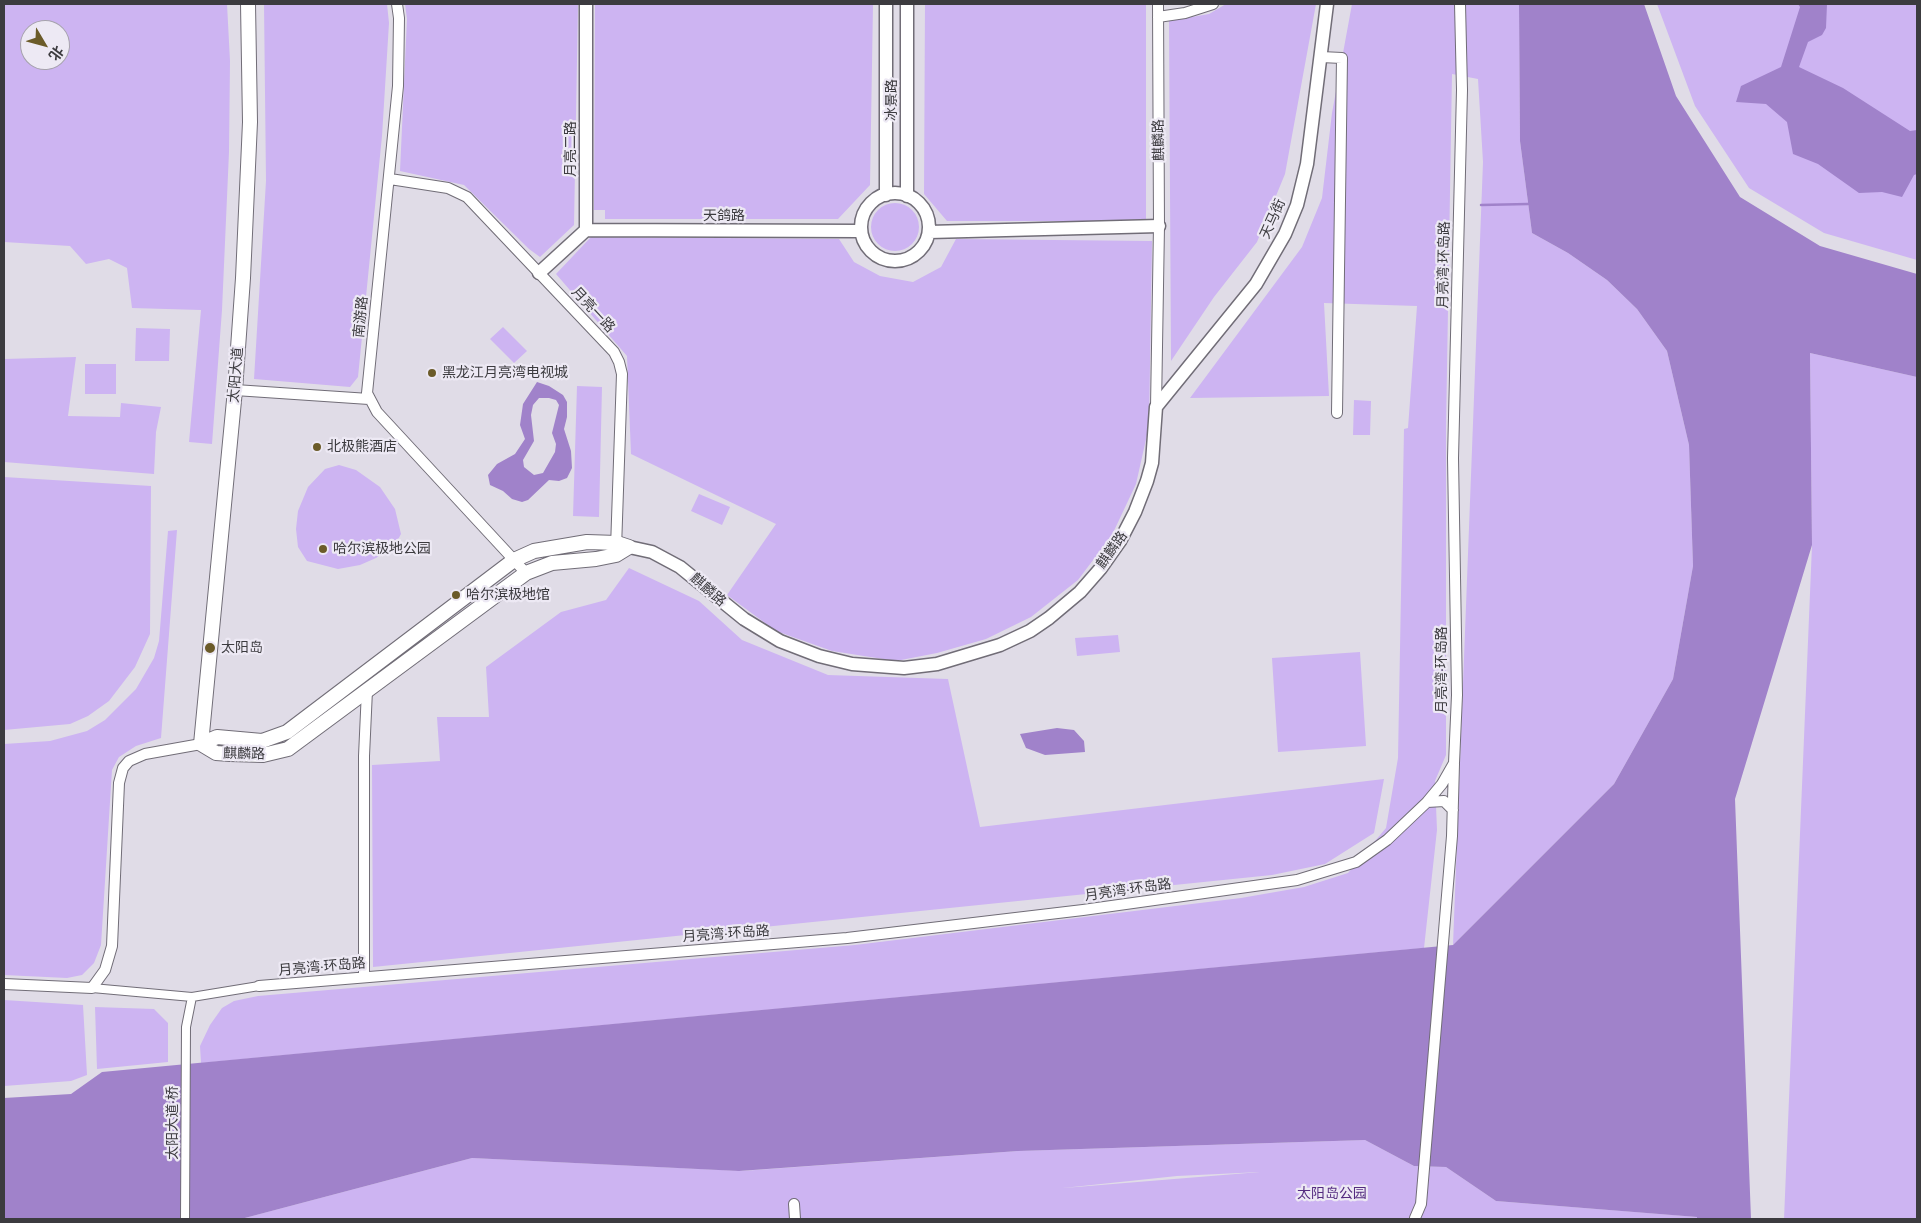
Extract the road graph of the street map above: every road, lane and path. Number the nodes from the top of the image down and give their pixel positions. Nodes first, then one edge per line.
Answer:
1 (248, 4) edge
2 (397, 4) edge
3 (586, 4) edge
4 (886, 4) edge
5 (907, 4) edge
6 (1158, 4) edge
7 (1212, 4) edge
8 (1327, 4) edge
9 (1460, 4) edge
10 (1158, 17) junction
11 (1321, 56) junction
12 (390, 180) junction
13 (886, 195) junction
14 (907, 196) junction
15 (1159, 226) junction
16 (586, 230) junction
17 (861, 231) junction
18 (929, 232) junction
19 (539, 273) junction
20 (235, 390) junction
21 (369, 399) junction
22 (1156, 407) junction
23 (1337, 413) dead end
24 (621, 548) junction
25 (514, 560) junction
26 (526, 573) junction
27 (367, 690) junction
28 (201, 744) junction
29 (1454, 763) junction
30 (1427, 802) junction
31 (1453, 810) junction
32 (364, 977) junction
33 (4, 984) edge
34 (259, 986) joint
35 (92, 988) junction
36 (192, 997) junction
37 (794, 1204) dead end
38 (1415, 1218) dead end
39 (185, 1219) edge
40 (794, 1219) edge

1 - 20 main road, 太阳大道
2 - 12 street, 南游路
3 - 16 street, 月亮二路
4 - 13 street, 冰景路
5 - 14 street, 冰景路
6 - 10 street, 麒麟路
7 - 10 street
8 - 11 street, 天马街
9 - 29 street, 月亮湾·环岛路
10 - 15 street, 麒麟路
11 - 22 street, 天马街
11 - 23 street
12 - 19 street, 月亮一路
12 - 21 street, 南游路
13 - 14 street
13 - 17 street
14 - 18 street
15 - 18 street
15 - 22 street, 麒麟路
16 - 17 street, 天鸽路
16 - 19 street
17 - 18 street
19 - 24 street, 月亮一路
20 - 21 street
20 - 28 main road, 太阳大道
21 - 25 street
22 - 24 street, 麒麟路
24 - 25 main road, 麒麟路
24 - 26 main road, 麒麟路
25 - 26 street
25 - 28 main road, 麒麟路
26 - 27 main road, 麒麟路
27 - 28 main road, 麒麟路
27 - 32 street
28 - 35 street
29 - 30 street, 月亮湾·环岛路
29 - 31 street
30 - 31 street
30 - 32 street, 月亮湾·环岛路
31 - 38 street
32 - 34 street, 月亮湾·环岛路
33 - 35 street, 月亮湾·环岛路
34 - 36 street, 月亮湾·环岛路
35 - 36 street, 月亮湾·环岛路
36 - 39 street, 太阳大道·桥
37 - 40 street

